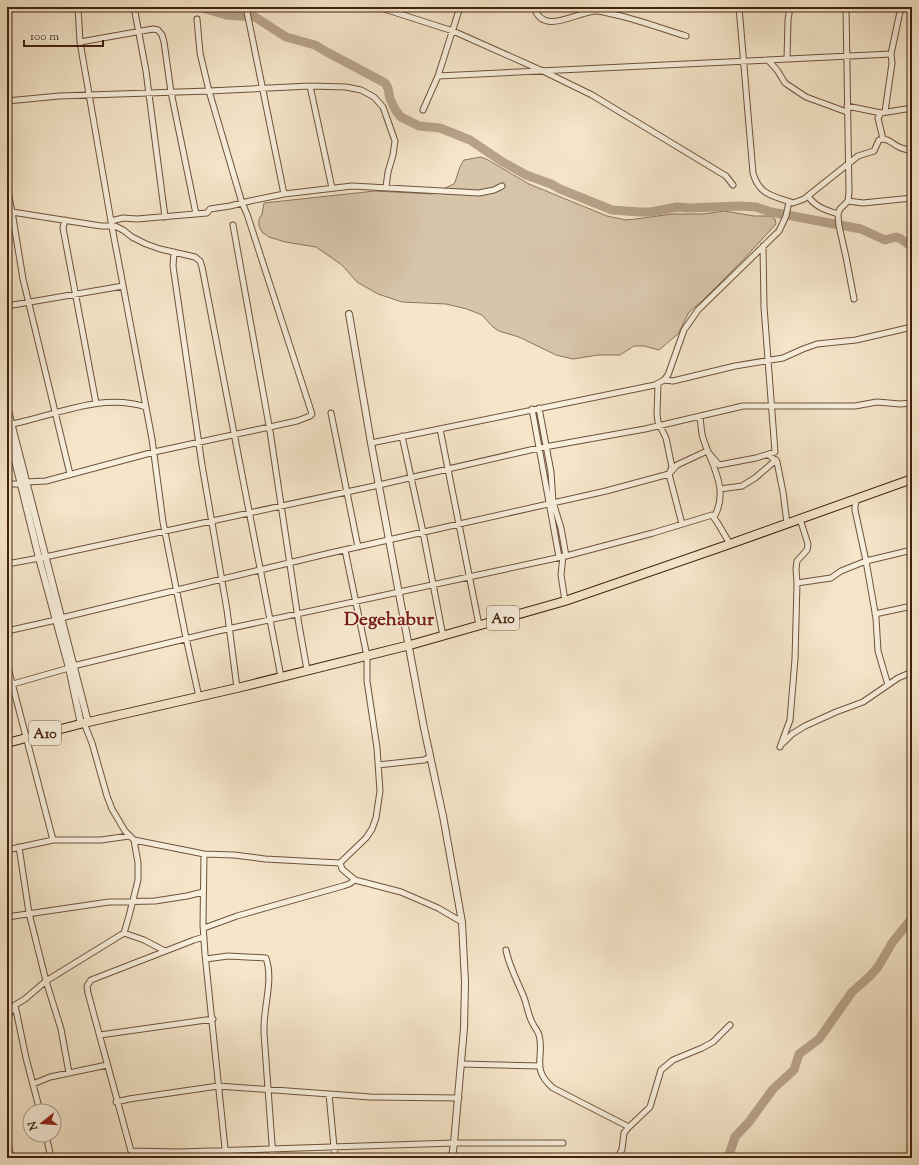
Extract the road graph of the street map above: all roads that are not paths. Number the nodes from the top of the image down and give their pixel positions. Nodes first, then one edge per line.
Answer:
1 (21, 7) edge
2 (78, 7) edge
3 (134, 7) edge
4 (246, 7) edge
5 (378, 7) edge
6 (460, 7) edge
7 (534, 7) edge
8 (739, 7) edge
9 (790, 7) edge
10 (846, 7) edge
11 (902, 7) edge
12 (7, 10) edge
13 (197, 19) dead end
14 (453, 31) junction
15 (139, 32) junction
16 (686, 36) dead end
17 (80, 42) junction
18 (891, 54) junction
19 (846, 56) junction
20 (787, 59) junction
21 (768, 60) junction
22 (743, 62) junction
23 (545, 72) junction
24 (438, 76) junction
25 (310, 86) junction
26 (262, 88) junction
27 (209, 91) junction
28 (171, 92) junction
29 (149, 93) junction
30 (89, 95) junction
31 (7, 101) edge
32 (912, 108) edge
33 (847, 109) junction
34 (423, 110) dead end
35 (883, 112) junction
36 (882, 139) junction
37 (912, 151) edge
38 (848, 163) junction
39 (733, 185) dead end
40 (502, 186) dead end
41 (7, 187) edge
42 (386, 187) junction
43 (332, 188) junction
44 (284, 194) junction
45 (808, 196) junction
46 (912, 198) edge
47 (848, 201) junction
48 (789, 202) junction
49 (242, 203) junction
50 (10, 212) edge
51 (196, 214) junction
52 (838, 214) junction
53 (165, 217) junction
54 (65, 220) junction
55 (112, 224) junction
56 (233, 225) dead end
57 (763, 246) junction
58 (174, 252) junction
59 (123, 286) junction
60 (76, 294) junction
61 (854, 300) dead end
62 (29, 302) junction
63 (7, 306) edge
64 (349, 314) dead end
65 (912, 327) edge
66 (768, 361) junction
67 (664, 380) junction
68 (658, 384) junction
69 (96, 403) junction
70 (912, 403) edge
71 (771, 406) junction
72 (7, 407) edge
73 (146, 407) junction
74 (539, 408) junction
75 (532, 409) junction
76 (55, 413) junction
77 (331, 413) dead end
78 (700, 416) junction
79 (8, 426) edge
80 (660, 426) junction
81 (269, 427) junction
82 (440, 429) junction
83 (235, 434) junction
84 (402, 436) junction
85 (199, 442) junction
86 (371, 443) junction
87 (546, 447) junction
88 (540, 448) junction
89 (707, 451) junction
90 (154, 452) junction
91 (769, 455) junction
92 (776, 460) junction
93 (448, 469) junction
94 (551, 472) junction
95 (544, 473) junction
96 (70, 474) junction
97 (670, 474) junction
98 (411, 477) junction
99 (912, 478) edge
100 (24, 483) junction
101 (7, 484) edge
102 (379, 485) junction
103 (720, 489) junction
104 (346, 492) junction
105 (857, 498) junction
106 (551, 502) junction
107 (282, 506) junction
108 (250, 512) junction
109 (714, 517) junction
110 (800, 519) junction
111 (212, 520) junction
112 (787, 523) junction
113 (458, 524) junction
114 (682, 524) junction
115 (561, 528) junction
116 (554, 530) junction
117 (165, 531) junction
118 (423, 532) junction
119 (390, 540) junction
120 (730, 544) junction
121 (358, 547) junction
122 (345, 550) junction
123 (912, 550) edge
124 (563, 556) junction
125 (42, 557) junction
126 (866, 561) junction
127 (290, 563) junction
128 (7, 564) edge
129 (261, 570) junction
130 (469, 577) junction
131 (222, 579) junction
132 (797, 582) junction
133 (433, 584) junction
134 (176, 590) junction
135 (400, 592) junction
136 (356, 601) junction
137 (565, 601) junction
138 (912, 606) edge
139 (297, 614) junction
140 (875, 614) junction
141 (58, 619) junction
142 (270, 620) junction
143 (479, 625) junction
144 (230, 628) junction
145 (7, 631) edge
146 (443, 636) junction
147 (186, 639) junction
148 (410, 645) junction
149 (367, 656) junction
150 (7, 664) edge
151 (71, 667) junction
152 (307, 670) junction
153 (912, 672) edge
154 (281, 677) junction
155 (13, 684) junction
156 (888, 685) junction
157 (237, 688) junction
158 (199, 697) junction
159 (84, 723) junction
160 (27, 738) junction
161 (7, 743) edge
162 (430, 757) junction
163 (378, 765) junction
164 (129, 836) junction
165 (53, 840) junction
166 (134, 840) junction
167 (19, 847) junction
168 (7, 850) edge
169 (204, 854) junction
170 (340, 863) junction
171 (355, 880) junction
172 (203, 892) junction
173 (133, 901) junction
174 (29, 913) junction
175 (7, 917) edge
176 (462, 922) junction
177 (204, 928) junction
178 (124, 933) junction
179 (204, 938) junction
180 (506, 950) dead end
181 (165, 951) junction
182 (206, 959) junction
183 (46, 981) junction
184 (16, 1005) junction
185 (7, 1018) edge
186 (213, 1019) junction
187 (730, 1025) dead end
188 (100, 1035) junction
189 (461, 1064) junction
190 (107, 1065) junction
191 (540, 1066) junction
192 (69, 1073) junction
193 (33, 1084) junction
194 (218, 1086) junction
195 (268, 1089) junction
196 (329, 1094) junction
197 (458, 1098) junction
198 (116, 1102) junction
199 (38, 1103) edge
200 (629, 1127) junction
201 (7, 1140) edge
202 (48, 1143) edge
203 (454, 1143) junction
204 (563, 1143) dead end
205 (334, 1148) junction
206 (273, 1149) junction
207 (225, 1150) junction
208 (11, 1158) edge
209 (43, 1158) edge
210 (51, 1158) edge
211 (226, 1158) edge
212 (273, 1158) edge
213 (335, 1158) edge
214 (452, 1158) edge
215 (618, 1158) edge

1 - 12 street
2 - 17 street
3 - 15 street
4 - 26 street
5 - 14 street
6 - 14 street
7 - 16 street
8 - 22 street
9 - 20 street
10 - 19 street
11 - 18 street
13 - 27 street
14 - 23 street
14 - 24 street
15 - 17 street
15 - 28 street
15 - 29 street
17 - 30 street
18 - 19 street
18 - 35 street
19 - 20 street
19 - 33 street
20 - 21 street
21 - 22 street
21 - 33 street
22 - 23 street
22 - 48 street
23 - 24 street
23 - 39 street
24 - 34 street
25 - 26 street
25 - 42 street
25 - 43 street
26 - 27 street
26 - 44 street
27 - 28 street
27 - 49 street
28 - 29 street
28 - 51 street
29 - 30 street
29 - 53 street
30 - 31 street
30 - 55 street
32 - 35 street
33 - 35 street
33 - 38 street
35 - 36 street
36 - 37 street
36 - 38 street
38 - 45 street
38 - 47 street
40 - 42 street
41 - 50 street
42 - 43 street
43 - 44 street
44 - 49 street
45 - 48 street
45 - 52 street
46 - 47 street
47 - 52 street
48 - 57 street
49 - 51 street
49 - 81 street
50 - 54 street
50 - 62 street
51 - 53 street
52 - 61 street
53 - 55 street
54 - 55 street
54 - 60 street
55 - 58 street
55 - 59 street
56 - 81 street
57 - 66 street
57 - 67 street
58 - 83 street
58 - 85 street
59 - 60 street
59 - 73 street
60 - 62 street
60 - 69 street
62 - 63 street
62 - 76 street
64 - 86 street
65 - 66 street
66 - 67 street
66 - 71 street
67 - 68 street
68 - 74 street
68 - 80 street
69 - 73 street
69 - 76 street
70 - 71 street
71 - 78 street
71 - 91 street
72 - 79 street
73 - 90 street
74 - 75 street
74 - 87 street
75 - 82 street
75 - 88 street
76 - 79 street
76 - 96 street
77 - 104 street
78 - 80 street
78 - 89 street
79 - 100 street
80 - 87 street
80 - 97 street
81 - 83 street
81 - 107 street
82 - 84 street
82 - 93 street
83 - 85 street
83 - 108 street
84 - 86 street
84 - 98 street
85 - 90 street
85 - 111 street
86 - 102 street
87 - 88 street
87 - 94 street
88 - 93 street
88 - 95 street
89 - 91 street
89 - 97 street
89 - 103 street
90 - 96 street
90 - 117 street
91 - 92 street
92 - 103 street
92 - 112 street
93 - 98 street
93 - 113 street
94 - 95 street
94 - 106 street
95 - 106 street
96 - 100 street
97 - 106 street
97 - 114 street
98 - 102 street
98 - 118 street
99 - 105 highway, A10
100 - 101 street
100 - 125 street
102 - 104 street
102 - 119 street
103 - 109 street
104 - 107 street
104 - 121 street
105 - 110 highway, A10
105 - 126 street
106 - 113 street
106 - 115 street
106 - 116 street
107 - 108 street
107 - 127 street
108 - 111 street
108 - 129 street
109 - 114 street
109 - 120 street
110 - 112 highway, A10
110 - 132 street
111 - 117 street
111 - 131 street
112 - 120 highway, A10
113 - 118 street
113 - 130 street
114 - 124 street
115 - 116 street
115 - 124 street
116 - 124 street
117 - 125 street
117 - 134 street
118 - 119 street
118 - 133 street
119 - 121 street
119 - 135 street
120 - 137 highway, A10
121 - 122 street
122 - 127 street
122 - 136 street
123 - 126 street
124 - 130 street
124 - 137 street
125 - 128 street
125 - 141 street
126 - 132 street
126 - 140 street
127 - 129 street
127 - 139 street
129 - 131 street
129 - 142 street
130 - 133 street
130 - 143 street
131 - 134 street
131 - 144 street
132 - 156 street
133 - 135 street
133 - 146 street
134 - 141 street
134 - 147 street
135 - 136 street
135 - 148 street
136 - 139 street
136 - 149 street
137 - 143 highway, A10
138 - 140 street
139 - 142 street
139 - 152 street
140 - 156 street
141 - 145 street
141 - 151 street
142 - 144 street
142 - 154 street
143 - 146 highway, A10
144 - 147 street
144 - 157 street
146 - 148 highway, A10
147 - 151 street
147 - 158 street
148 - 149 highway, A10
148 - 162 street
149 - 152 highway, A10
149 - 163 street
150 - 155 street
151 - 155 street
151 - 159 street
152 - 154 highway, A10
153 - 156 street
154 - 157 highway, A10
155 - 160 street
157 - 158 highway, A10
158 - 159 highway, A10
159 - 160 highway, A10
159 - 164 street
160 - 161 highway, A10
160 - 165 street
162 - 163 street
162 - 176 street
163 - 170 street
164 - 165 street
164 - 166 street
165 - 167 street
166 - 169 street
166 - 173 street
167 - 168 street
167 - 174 street
169 - 170 street
169 - 172 street
170 - 171 street
171 - 176 street
171 - 177 street
172 - 173 street
172 - 177 street
173 - 174 street
173 - 178 street
174 - 175 street
174 - 183 street
176 - 189 street
177 - 179 street
178 - 181 street
178 - 183 street
179 - 181 street
179 - 182 street
180 - 191 street
181 - 188 street
182 - 186 street
182 - 195 street
183 - 184 street
183 - 192 street
184 - 185 street
184 - 193 street
186 - 188 street
186 - 194 street
187 - 200 street
188 - 190 street
189 - 191 street
189 - 197 street
190 - 192 street
190 - 198 street
191 - 200 street
192 - 193 street
193 - 199 street
194 - 195 street
194 - 198 street
194 - 207 street
195 - 196 street
195 - 206 street
196 - 197 street
196 - 205 street
197 - 203 street
198 - 207 street
200 - 215 street
201 - 208 street
202 - 210 street
203 - 204 street
203 - 205 street
203 - 214 street
205 - 206 street
205 - 213 street
206 - 207 street
206 - 212 street
207 - 211 street
209 - 210 street

